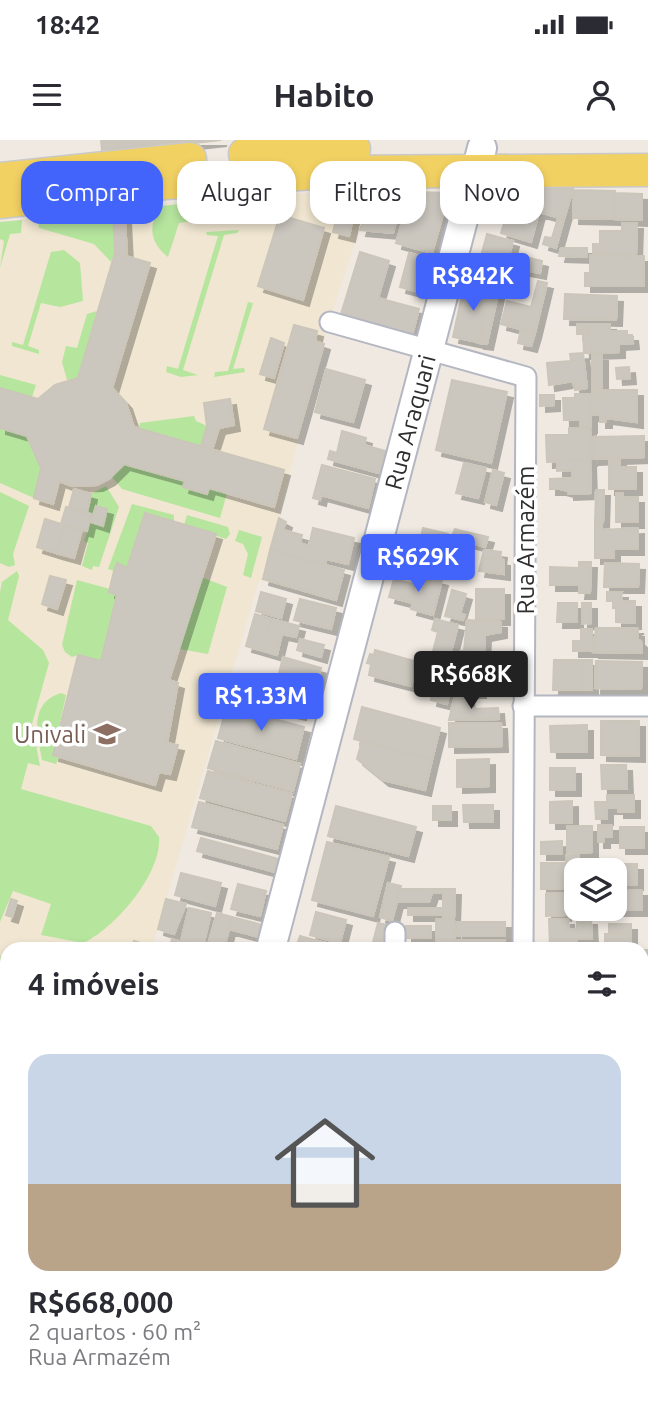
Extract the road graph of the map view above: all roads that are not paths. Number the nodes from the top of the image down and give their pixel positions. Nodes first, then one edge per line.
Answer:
1 (648, 149) edge
2 (481, 152) edge
3 (648, 170) edge
4 (0, 179) edge
5 (0, 202) edge
6 (330, 322) dead end
7 (429, 349) junction
8 (523, 706) junction
9 (648, 706) edge
10 (273, 942) edge
11 (523, 942) edge

1 - 2 main road
2 - 3 main road
2 - 4 main road
2 - 5 main road
2 - 7 street, Rua Araquari
6 - 7 street, Rua Armazém
7 - 8 street, Rua Armazém
7 - 10 street, Rua Araquari
8 - 9 street
8 - 11 street, Rua Armazém

